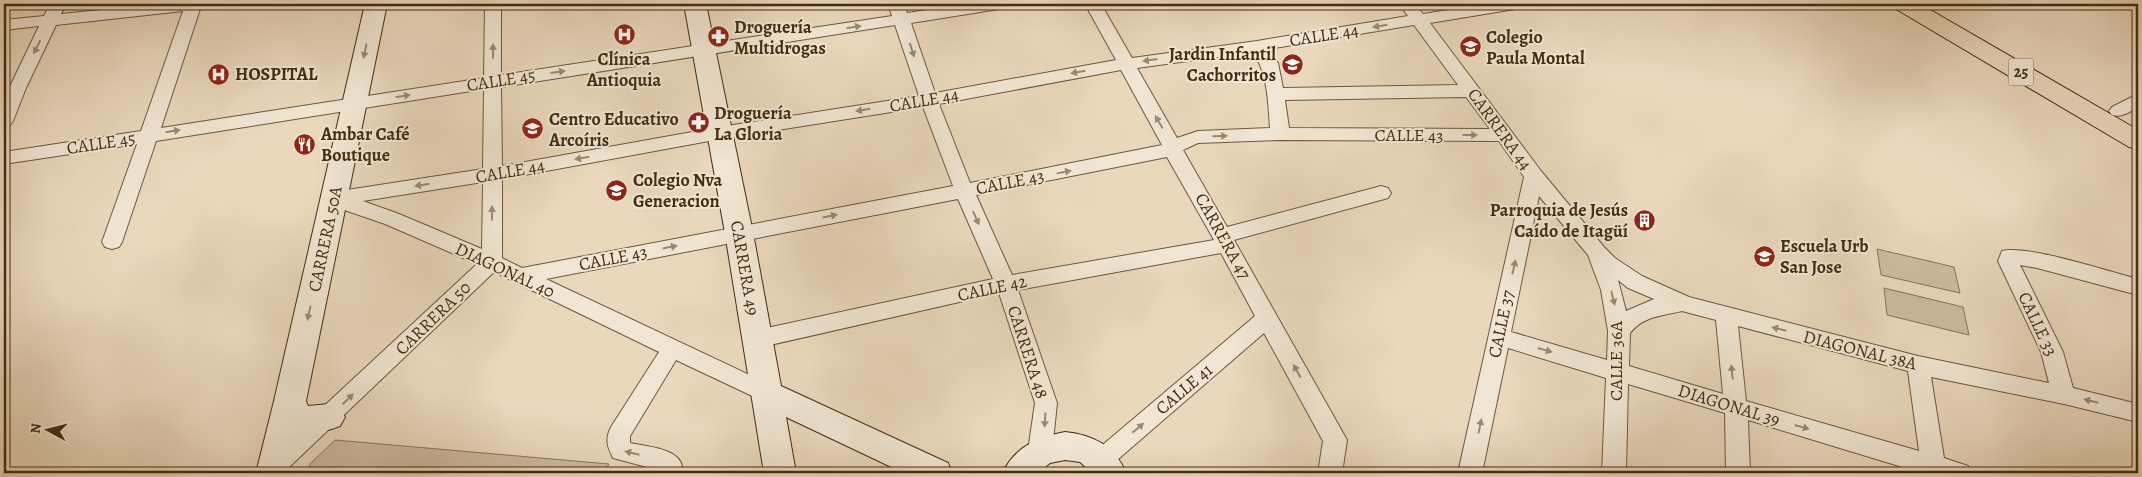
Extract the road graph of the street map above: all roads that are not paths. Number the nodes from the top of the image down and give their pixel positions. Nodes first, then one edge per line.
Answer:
1 (58, 4) edge
2 (197, 4) edge
3 (376, 4) edge
4 (493, 4) edge
5 (695, 4) edge
6 (999, 4) edge
7 (1093, 4) edge
8 (1407, 4) edge
9 (1515, 4) edge
10 (1904, 4) edge
11 (1932, 4) edge
12 (899, 12) edge
13 (1419, 20) junction
14 (49, 21) junction
15 (4, 25) edge
16 (1257, 46) junction
17 (702, 50) junction
18 (1126, 64) junction
19 (492, 81) junction
20 (10, 89) edge
21 (1471, 91) junction
22 (1276, 94) junction
23 (928, 100) junction
24 (354, 103) junction
25 (2123, 113) edge
26 (4, 121) edge
27 (720, 133) junction
28 (1280, 134) junction
29 (2138, 134) edge
30 (148, 135) junction
31 (1504, 135) junction
32 (2138, 141) edge
33 (1174, 148) junction
34 (4, 158) edge
35 (492, 174) junction
36 (1534, 176) junction
37 (399, 189) junction
38 (964, 191) junction
39 (1381, 193) dead end
40 (334, 199) junction
41 (392, 219) junction
42 (739, 234) junction
43 (1225, 240) junction
44 (112, 242) dead end
45 (1596, 252) junction
46 (492, 262) junction
47 (519, 276) junction
48 (1006, 284) junction
49 (2138, 287) edge
50 (1684, 304) junction
51 (1726, 316) junction
52 (1268, 318) junction
53 (1619, 331) junction
54 (1498, 337) junction
55 (757, 339) junction
56 (672, 349) junction
57 (1918, 365) junction
58 (1618, 371) junction
59 (768, 394) junction
60 (2064, 395) junction
61 (290, 401) junction
62 (1736, 408) junction
63 (2138, 413) edge
64 (328, 417) junction
65 (1029, 462) edge
66 (1105, 466) edge
67 (273, 470) edge
68 (1934, 470) edge
69 (670, 473) edge
70 (780, 473) edge
71 (936, 473) edge
72 (1330, 473) edge
73 (1470, 473) edge
74 (1614, 473) edge
75 (1738, 473) edge
76 (1960, 473) edge

1 - 14 street
2 - 14 street
2 - 30 street
3 -> 24 main road, CARRERA 50A
19 -> 4 street
5 - 17 main road, CARRERA 49
6 - 12 street, CALLE 45
7 - 18 street, CARRERA 47
8 - 13 street, CARRERA 44
9 - 13 street, CALLE 44
10 - 25 highway, 25
11 - 25 highway, 25
17 -> 12 street, CALLE 45
12 -> 23 street, CARRERA 48
13 -> 16 street, CALLE 44
13 - 21 street, CARRERA 44
14 - 15 street
14 -> 20 street
16 -> 18 street, CALLE 44
16 - 22 street
19 -> 17 street, CALLE 45
17 - 27 main road, CARRERA 49
18 -> 23 street, CALLE 44
33 -> 18 street, CARRERA 47
24 -> 19 street, CALLE 45
19 - 35 street
20 - 26 street
21 - 22 street
21 - 31 street, CARRERA 44
22 - 28 street
23 -> 27 street, CALLE 44
23 - 38 street, CARRERA 48
30 -> 24 street, CALLE 45
24 - 40 main road, CARRERA 50A
25 - 29 highway
25 - 32 highway, 25
27 -> 35 street, CALLE 44
27 - 42 main road, CARRERA 49
28 -> 31 street, CALLE 43
33 -> 28 street, CALLE 43
30 - 34 street, CALLE 45
30 - 44 street
31 - 36 street, CARRERA 44
38 -> 33 street, CALLE 43
33 - 43 street, CARRERA 47
35 -> 37 street, CALLE 44
46 -> 35 street
36 - 45 street, CARRERA 44
54 -> 36 street, CALLE 37
37 - 40 street, CALLE 44
37 - 41 street
42 -> 38 street, CALLE 43
38 -> 48 street, CARRERA 48
39 - 43 street, CALLE 42
40 - 41 street, DIAGONAL 40
40 -> 61 main road, CARRERA 50A
41 - 46 street, DIAGONAL 40
47 -> 42 street, CALLE 43
42 - 55 main road, CARRERA 49
43 - 48 street, CALLE 42
43 - 52 street, CARRERA 47
45 - 50 street, DIAGONAL 38A
45 -> 53 street, CALLE 36A
46 - 47 street, DIAGONAL 40
64 -> 46 street, CARRERA 50
47 - 56 street, DIAGONAL 40
48 - 55 street, CALLE 42
48 -> 65 street, CARRERA 48
49 - 60 street, CALLE 33
50 - 51 street, DIAGONAL 38A
50 - 53 street
57 -> 51 street, DIAGONAL 38A
62 -> 51 street
66 -> 52 street, CALLE 41
72 -> 52 street, CARRERA 47
53 - 58 street, CALLE 36A
54 -> 58 street, DIAGONAL 39
73 -> 54 street, CALLE 37
55 - 59 main road, CARRERA 49
56 - 59 street, DIAGONAL 40
69 -> 56 street
57 - 60 street, DIAGONAL 38A
57 - 68 street
58 - 62 street, DIAGONAL 39
58 - 74 street, CALLE 36A
59 - 70 main road, CARRERA 49
59 - 71 main road, DIAGONAL 40
63 -> 60 street, DIAGONAL 38A
61 - 64 main road
61 - 67 main road, CARRERA 50A
62 -> 68 street, DIAGONAL 39
62 - 75 street
64 - 67 street, CARRERA 50
65 - 66 main road
68 - 76 street, DIAGONAL 39

